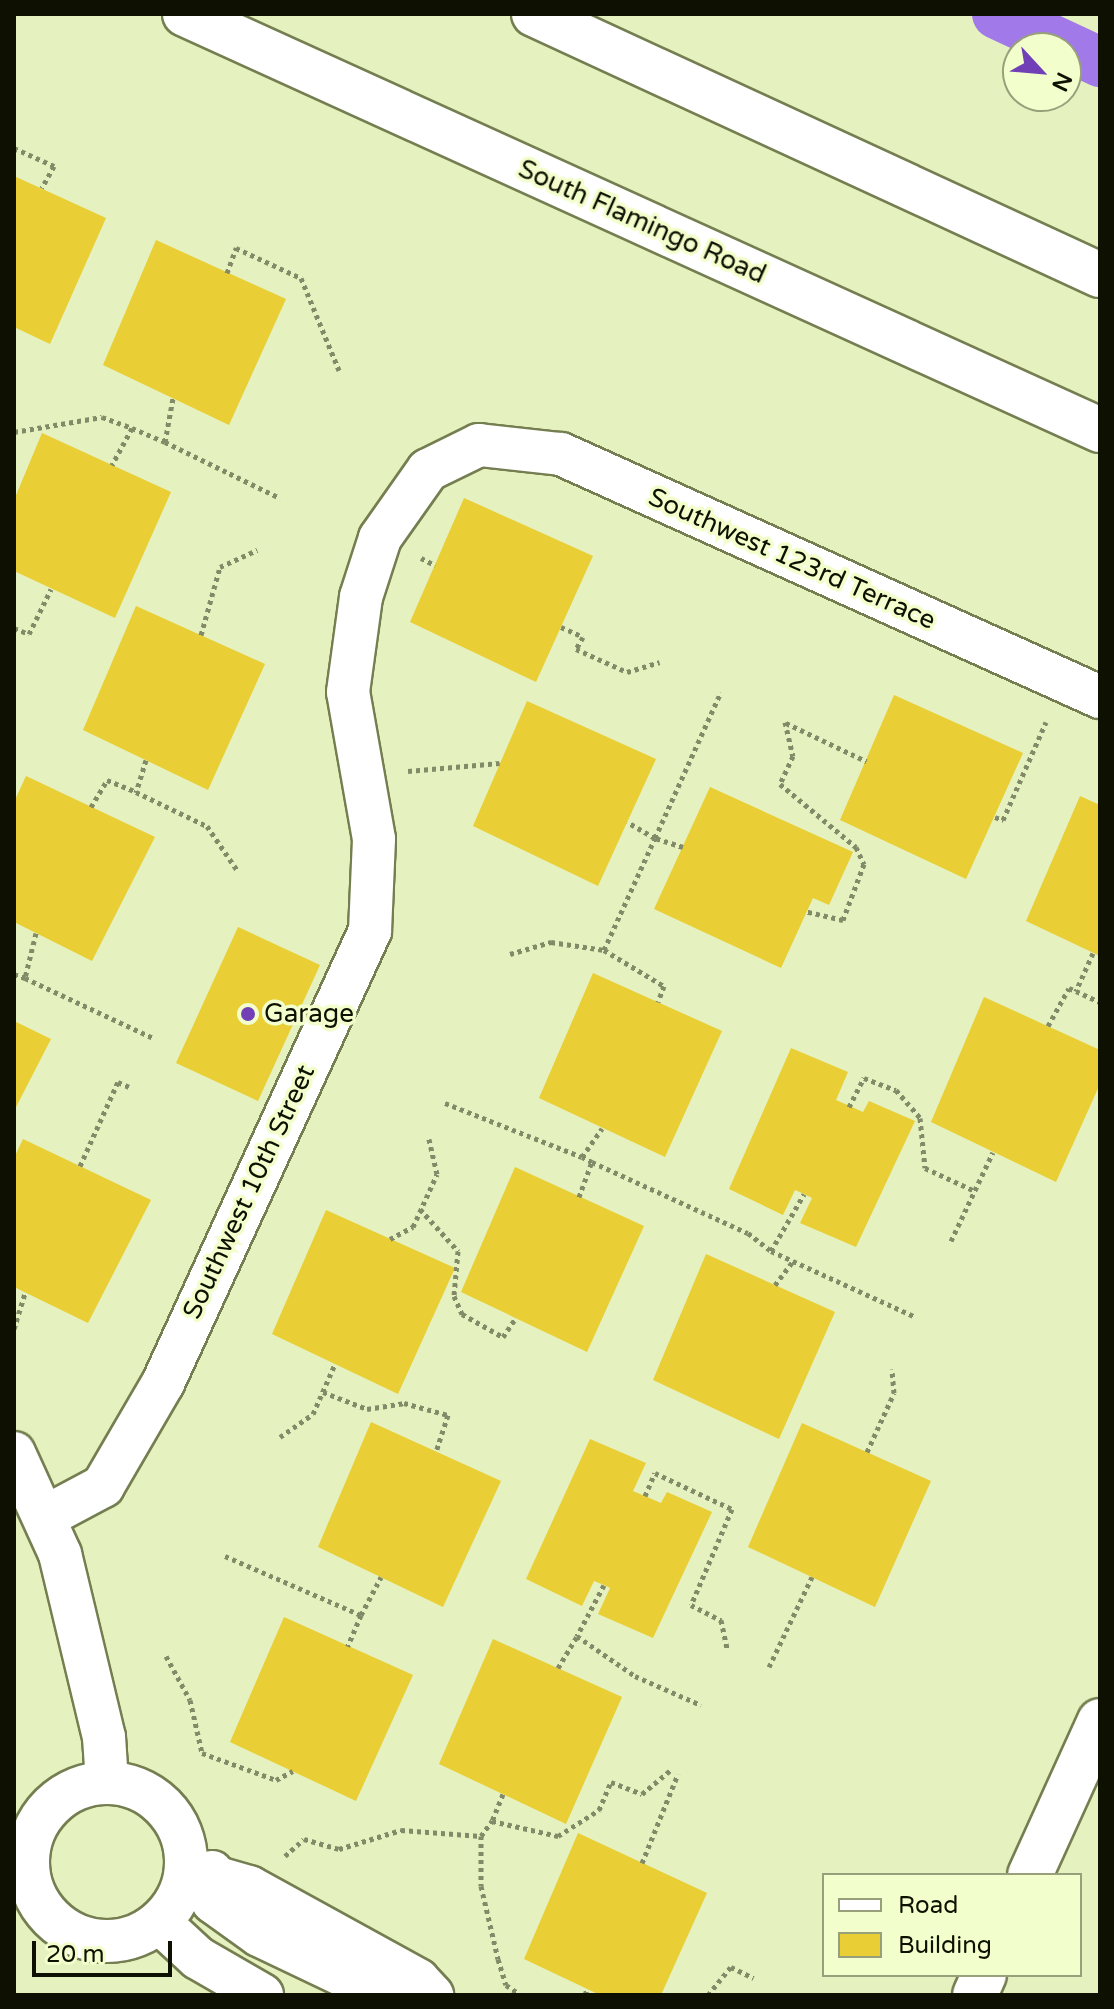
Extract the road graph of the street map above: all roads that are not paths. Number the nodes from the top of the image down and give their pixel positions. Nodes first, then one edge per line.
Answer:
1 (185, 14) edge
2 (534, 14) edge
3 (1100, 275) edge
4 (1100, 430) edge
5 (479, 445) joint
6 (1082, 689) edge
7 (14, 1453) edge
8 (45, 1517) junction
9 (1100, 1721) edge
10 (107, 1782) junction
11 (1031, 1873) edge
12 (216, 1876) junction
13 (27, 1907) edge
14 (159, 1922) junction
15 (262, 1995) edge
16 (385, 1995) edge
17 (432, 1995) edge

1 - 4 main road, South Flamingo Road
2 - 3 main road
5 - 6 street, Southwest 123rd Terrace
5 - 8 street, Southwest 10th Street
7 - 8 street
8 - 10 street
9 - 11 main road
10 - 12 street
10 - 13 street
12 - 14 street
12 - 16 street
12 - 17 street
13 - 14 street
14 - 15 street

